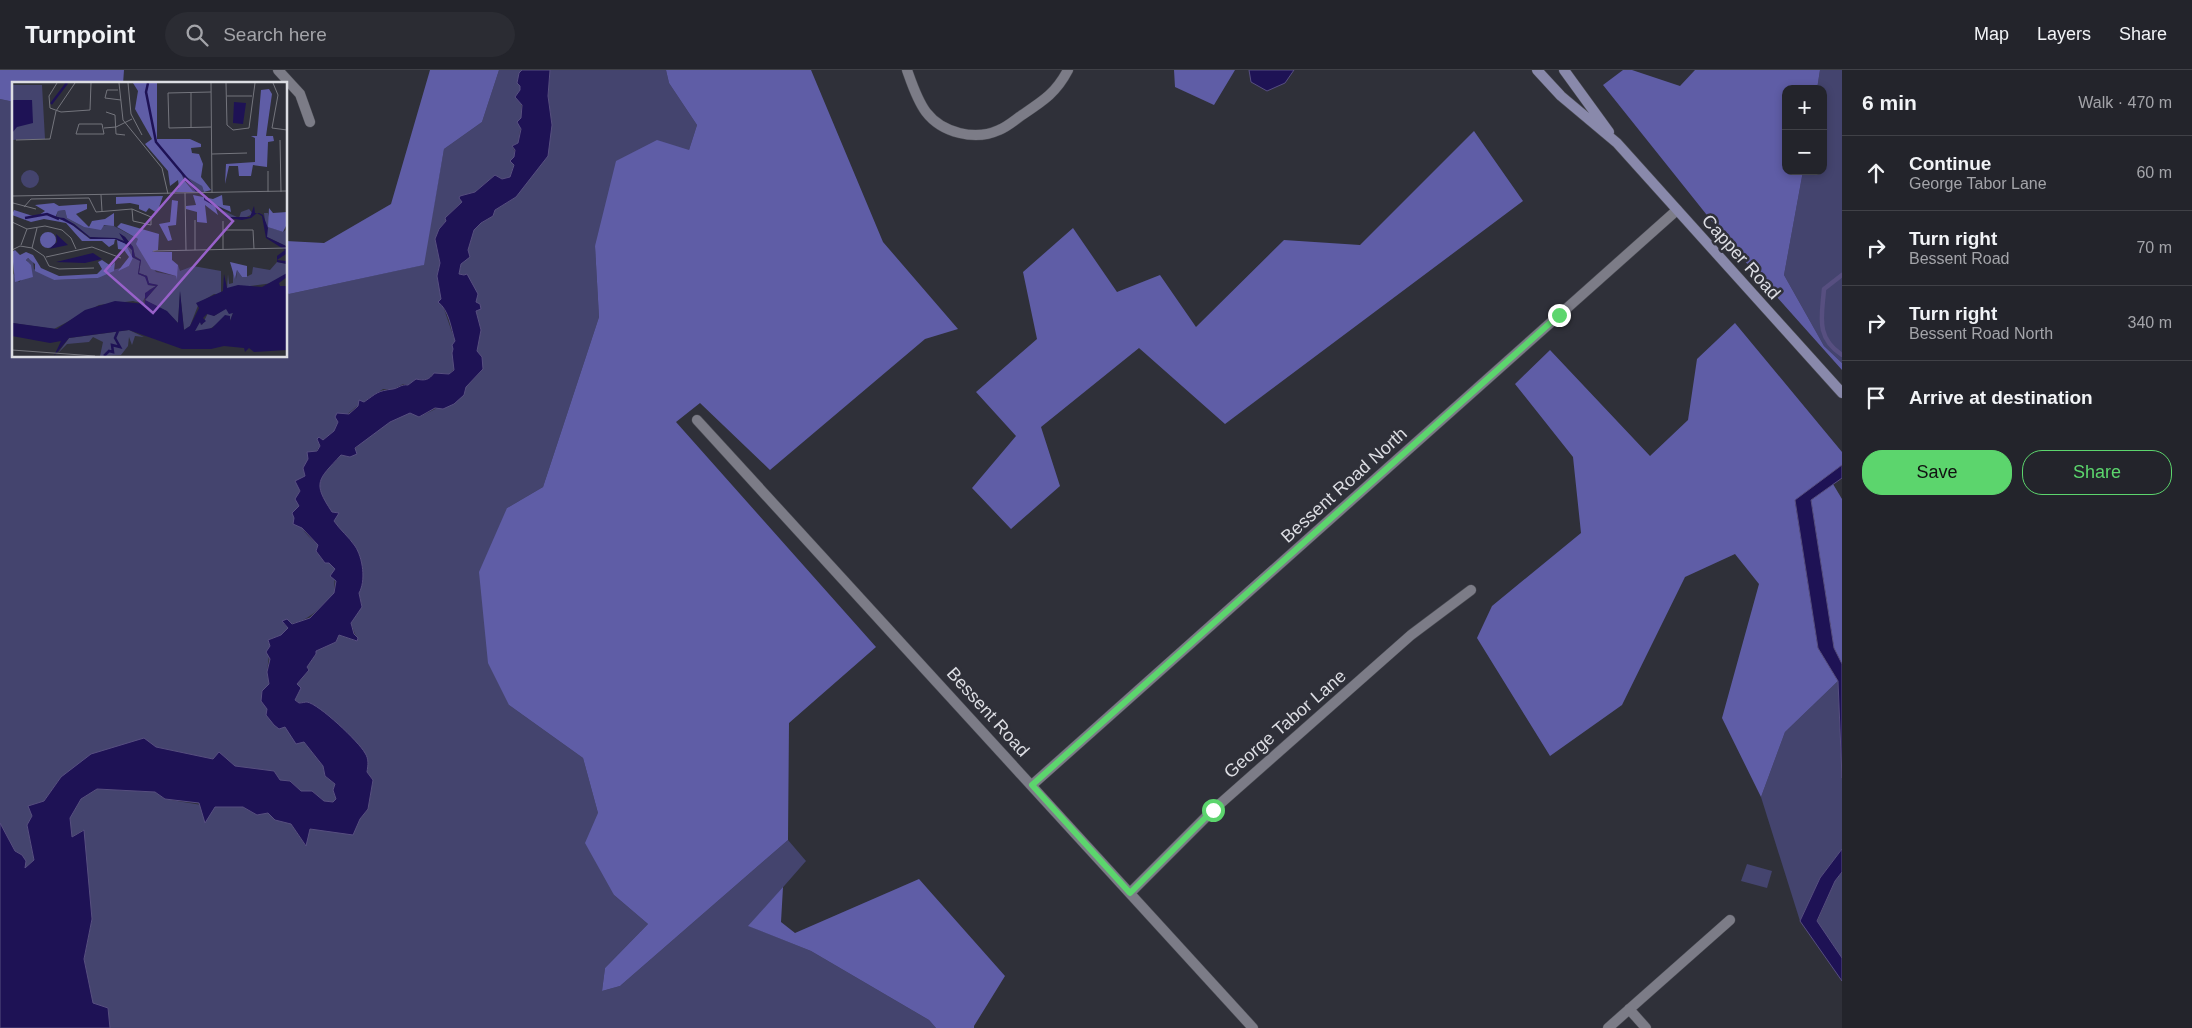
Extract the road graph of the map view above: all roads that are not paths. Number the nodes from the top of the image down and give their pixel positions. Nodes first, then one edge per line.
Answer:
1 (278, 70) edge
2 (907, 70) edge
3 (1068, 70) edge
4 (1537, 70) edge
5 (1564, 70) edge
6 (310, 122) dead end
7 (1616, 143) junction
8 (1677, 210) junction
9 (1842, 393) edge
10 (697, 420) dead end
11 (1471, 590) dead end
12 (1032, 785) junction
13 (1130, 893) junction
14 (1730, 920) dead end
15 (1629, 1009) junction
16 (1253, 1028) edge
17 (1608, 1028) edge
18 (1646, 1028) edge

1 - 6 street
2 - 3 street
4 - 7 street, Capper Road
5 - 7 street, Capper Road
7 - 8 street, Capper Road
8 - 9 street, Capper Road
8 - 12 street, Bessent Road North
10 - 12 street, Bessent Road
11 - 13 street, George Tabor Lane
12 - 13 street, Bessent Road
13 - 16 street, Bessent Road
14 - 15 street
15 - 17 street
15 - 18 street

